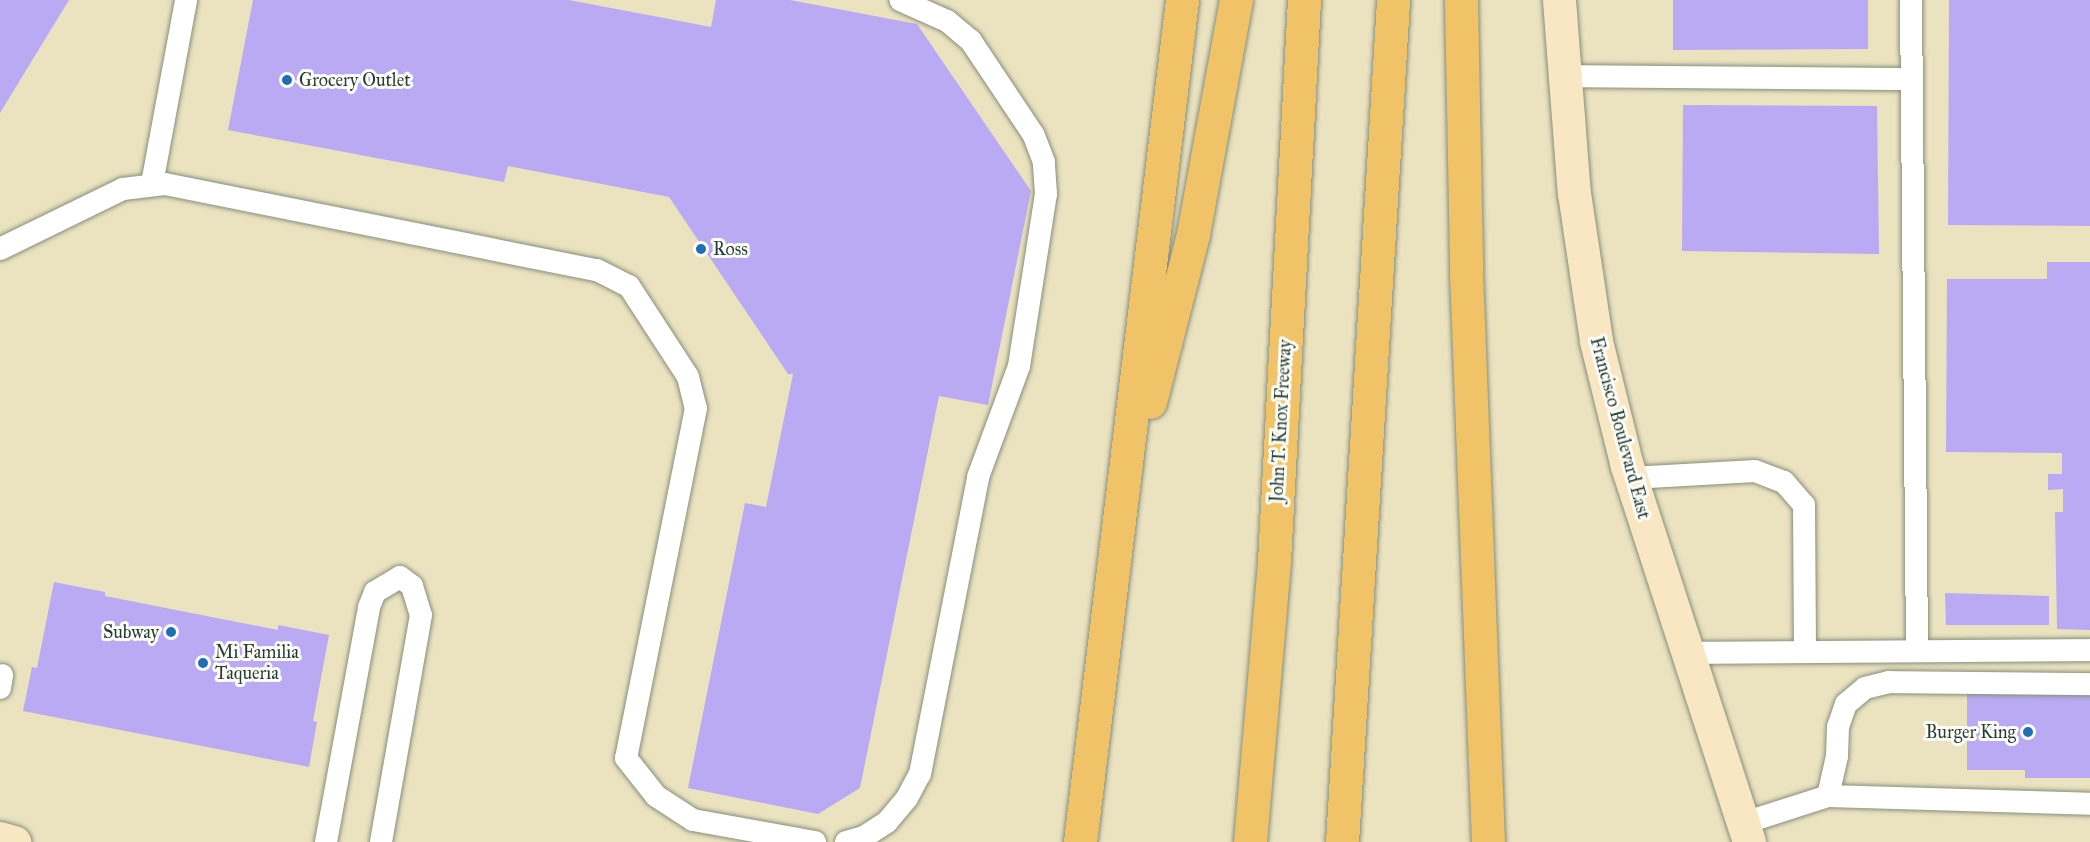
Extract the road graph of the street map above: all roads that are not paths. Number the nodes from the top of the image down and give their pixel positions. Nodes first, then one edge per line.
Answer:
1 (186, 0) edge
2 (900, 0) edge
3 (1182, 0) edge
4 (1236, 0) edge
5 (1304, 0) edge
6 (1393, 0) edge
7 (1461, 0) edge
8 (1558, 0) edge
9 (1911, 0) edge
10 (1564, 76) junction
11 (1912, 79) junction
12 (152, 184) junction
13 (0, 249) edge
14 (1630, 477) junction
15 (1126, 481) junction
16 (2090, 650) edge
17 (1917, 651) junction
18 (1805, 652) junction
19 (1688, 653) junction
20 (2090, 684) edge
21 (1828, 796) junction
22 (2090, 804) edge
23 (1747, 833) edge
24 (0, 838) edge
25 (14, 842) edge
26 (326, 842) edge
27 (381, 842) edge
28 (815, 842) edge
29 (846, 842) edge
30 (1080, 842) edge
31 (1250, 842) edge
32 (1342, 842) edge
33 (1488, 842) edge

1 - 12 lane
2 - 29 lane
3 - 15 highway
4 - 15 highway
5 - 31 highway, John T. Knox Freeway
6 - 32 highway
7 - 33 highway
8 - 10 street, Francisco Boulevard East
9 - 11 lane
10 - 11 lane
10 - 14 street, Francisco Boulevard East
11 - 17 lane
12 - 13 lane
12 - 28 lane
14 - 18 lane
14 - 19 street, Francisco Boulevard East
15 - 30 highway
16 - 17 lane
17 - 18 lane
18 - 19 lane
19 - 23 street, Francisco Boulevard East
20 - 21 lane
21 - 22 lane
21 - 23 lane
24 - 25 street
26 - 27 lane

